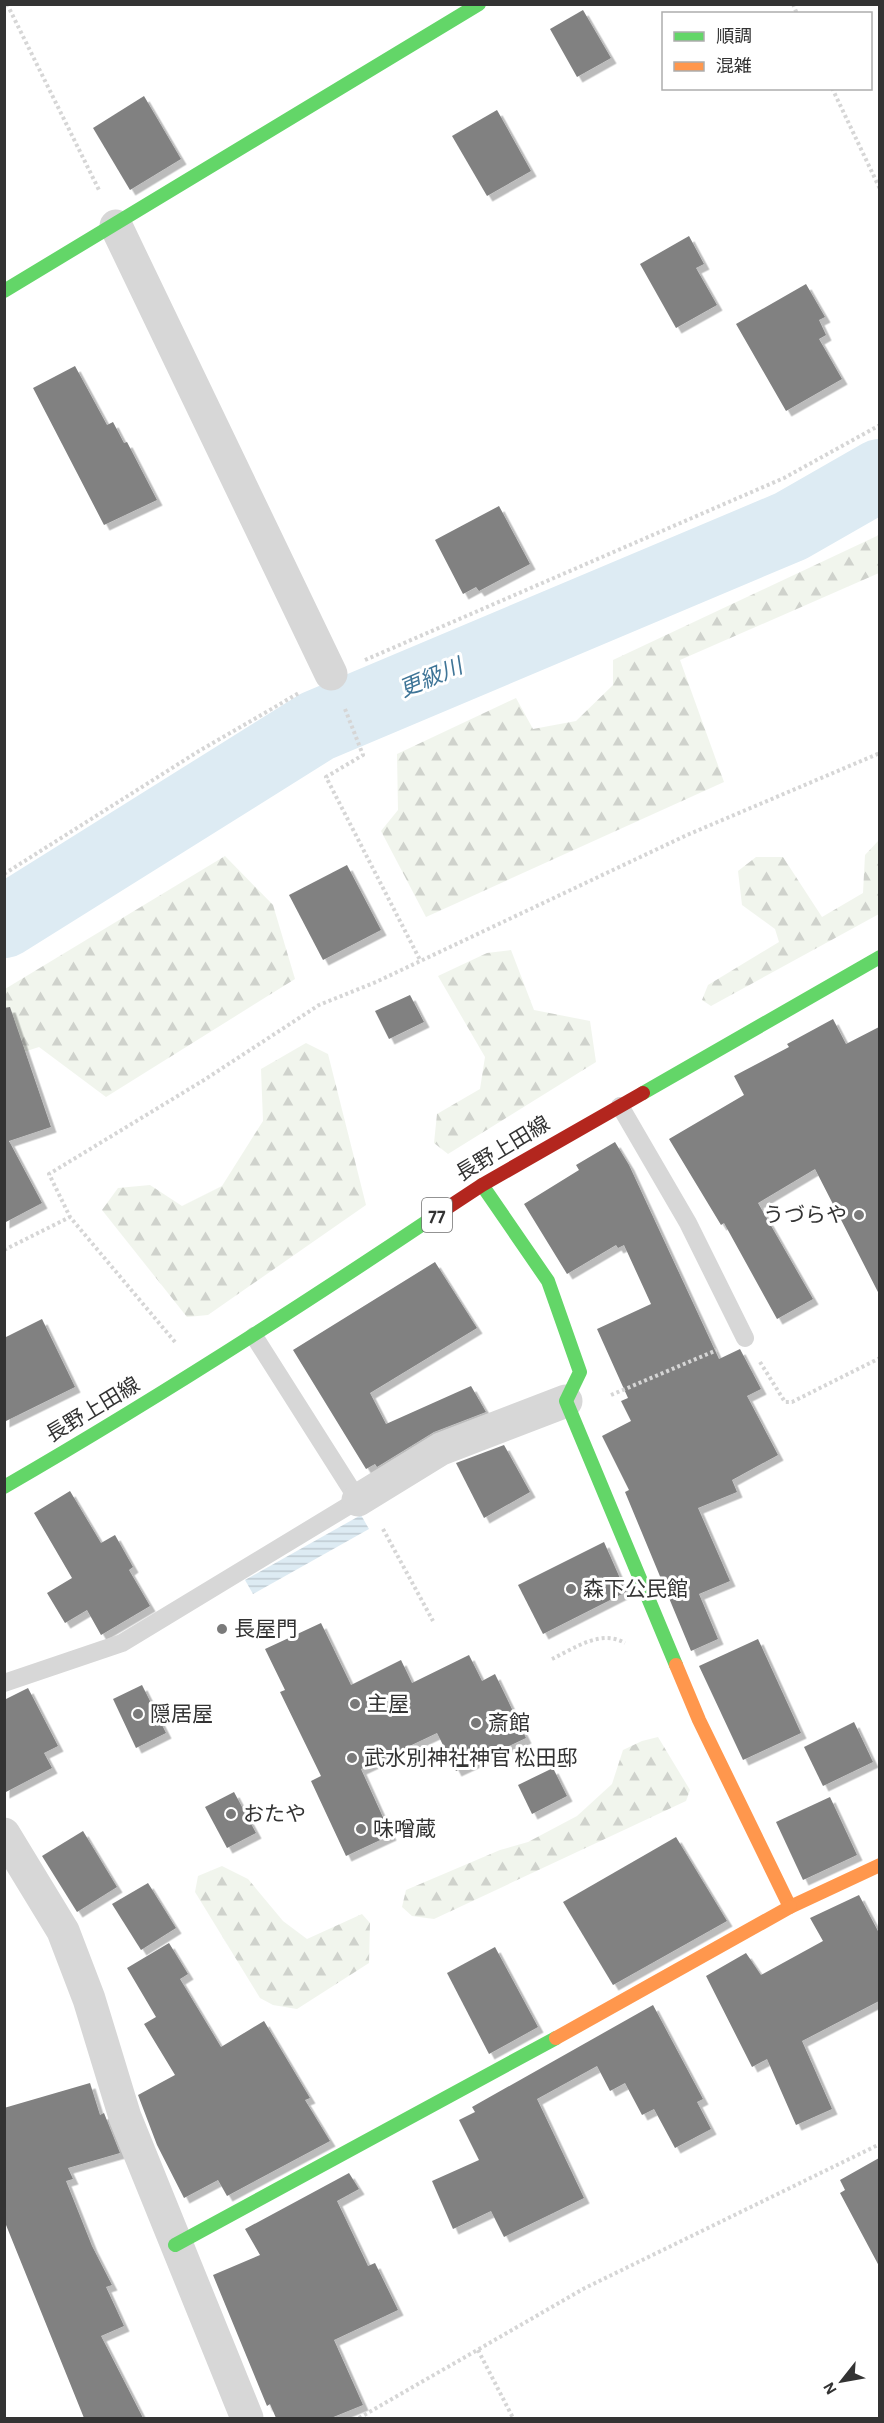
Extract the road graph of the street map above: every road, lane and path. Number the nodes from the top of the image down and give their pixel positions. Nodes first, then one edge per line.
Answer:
1 (7, 4) edge
2 (479, 4) edge
3 (833, 90) edge
4 (879, 189) edge
5 (116, 226) junction
6 (4, 291) edge
7 (879, 425) edge
8 (337, 688) junction
9 (879, 753) edge
10 (4, 874) edge
11 (879, 957) edge
12 (420, 960) junction
13 (620, 1106) junction
14 (482, 1185) junction
15 (70, 1217) junction
16 (4, 1250) edge
17 (254, 1336) junction
18 (745, 1338) junction
19 (879, 1358) edge
20 (198, 1370) junction
21 (566, 1401) junction
22 (4, 1487) edge
23 (362, 1498) junction
24 (433, 1620) dead end
25 (627, 1644) dead end
26 (552, 1659) dead end
27 (4, 1683) edge
28 (4, 1834) edge
29 (879, 1865) edge
30 (790, 1907) junction
31 (879, 2144) edge
32 (175, 2245) junction
33 (478, 2350) junction
34 (247, 2418) edge
35 (359, 2418) edge
36 (513, 2418) edge

1 - 5 path
2 - 5 street
3 - 4 path
5 - 6 street
5 - 8 street
7 - 8 path
8 - 10 path
8 - 12 path
9 - 12 path
11 - 13 street, 長野上田線 / 77
12 - 15 path
13 - 14 street, 長野上田線 / 77
13 - 18 lane
14 - 17 street, 長野上田線 / 77
14 - 21 street
15 - 16 path
15 - 20 path
17 - 20 street, 長野上田線 / 77
17 - 23 lane
18 - 19 path
18 - 21 path
20 - 22 street, 長野上田線 / 77
21 - 23 street
21 - 30 street
23 - 24 path
23 - 27 lane
25 - 26 path
28 - 32 street
29 - 30 street
30 - 32 street
31 - 33 path
32 - 34 street
33 - 35 path
33 - 36 path

